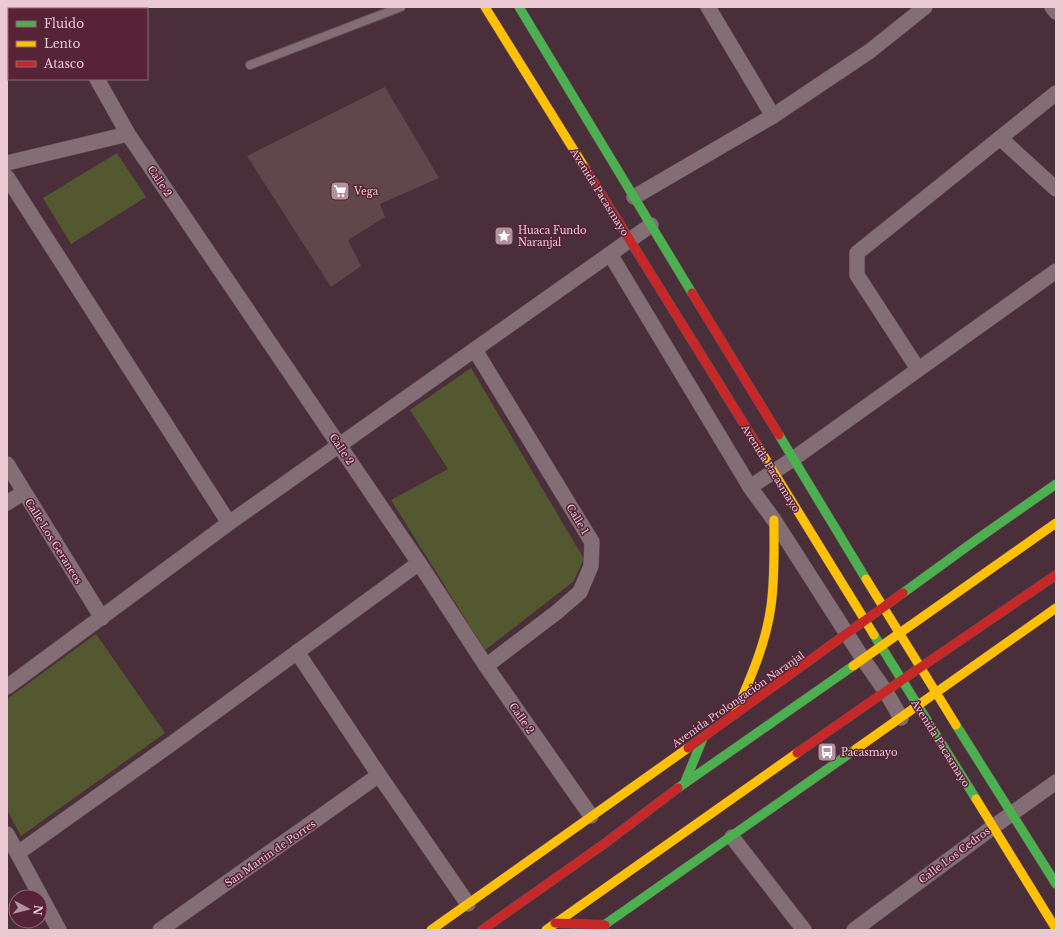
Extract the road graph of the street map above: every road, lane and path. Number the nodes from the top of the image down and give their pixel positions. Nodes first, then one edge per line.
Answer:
1 (401, 7) edge
2 (485, 7) edge
3 (519, 7) edge
4 (708, 7) edge
5 (925, 7) edge
6 (1052, 7) edge
7 (1056, 12) edge
8 (250, 65) dead end
9 (98, 80) edge
10 (1056, 93) edge
11 (774, 116) junction
12 (128, 134) junction
13 (1000, 138) junction
14 (7, 163) edge
15 (7, 178) edge
16 (1056, 189) edge
17 (634, 197) junction
18 (651, 225) junction
19 (630, 240) junction
20 (610, 254) junction
21 (1056, 271) edge
22 (475, 350) junction
23 (918, 369) junction
24 (339, 446) junction
25 (793, 459) junction
26 (7, 464) edge
27 (773, 472) junction
28 (1056, 484) edge
29 (750, 487) junction
30 (24, 492) junction
31 (7, 503) edge
32 (774, 520) junction
33 (229, 523) junction
34 (1056, 523) edge
35 (420, 563) junction
36 (1056, 575) edge
37 (1056, 608) edge
38 (884, 609) junction
39 (102, 618) junction
40 (866, 622) junction
41 (899, 634) junction
42 (847, 635) junction
43 (881, 646) junction
44 (297, 652) junction
45 (863, 659) junction
46 (486, 666) junction
47 (920, 668) junction
48 (902, 680) junction
49 (7, 687) edge
50 (886, 692) junction
51 (936, 694) junction
52 (918, 706) junction
53 (734, 716) junction
54 (901, 718) junction
55 (703, 738) junction
56 (379, 775) junction
57 (685, 782) junction
58 (1056, 782) edge
59 (1012, 813) junction
60 (591, 816) junction
61 (993, 827) junction
62 (7, 834) edge
63 (732, 837) junction
64 (18, 853) junction
65 (1056, 884) edge
66 (468, 904) junction
67 (555, 923) junction
68 (601, 927) edge
69 (1056, 929) edge
70 (59, 930) edge
71 (160, 930) edge
72 (431, 930) edge
73 (482, 930) edge
74 (546, 930) edge
75 (804, 930) edge
76 (854, 930) edge

1 - 8 lane
2 - 19 main road, Avenida Pacasmayo
3 - 17 main road
4 - 11 street
5 - 11 street
6 - 7 street
9 - 12 street, Calle 2
10 - 13 street
11 - 17 street
12 - 14 street
12 - 24 street, Calle 2
13 - 16 street
13 - 23 street
15 - 33 street
17 - 18 main road
18 - 19 street
18 - 25 main road
19 - 20 street
19 - 27 main road, Avenida Pacasmayo
20 - 22 street
20 - 29 street, Avenida Pacasmayo
21 - 23 street
22 - 24 street
22 - 46 street, Calle 1
23 - 25 street
24 - 33 street
24 - 35 street, Calle 2
25 - 27 street
25 - 38 main road
26 - 30 street, Calle Los Geraneos
27 - 29 street
27 - 40 main road, Avenida Pacasmayo
28 - 38 main road, Avenida Prolongación Naranjal
29 - 32 street, Avenida Pacasmayo
30 - 31 street
30 - 39 street, Calle Los Geraneos
32 - 42 street, Avenida Pacasmayo
32 - 53 main road
33 - 39 street
34 - 41 main road
35 - 44 street
35 - 46 street, Calle 2
36 - 47 main road
37 - 51 main road
38 - 40 main road, Avenida Prolongación Naranjal
38 - 41 main road
39 - 49 street
40 - 42 main road, Avenida Prolongación Naranjal
40 - 43 main road, Avenida Pacasmayo
41 - 43 main road
41 - 47 main road
42 - 45 street, Avenida Pacasmayo
42 - 53 main road, Avenida Prolongación Naranjal
43 - 45 main road
43 - 48 main road, Avenida Pacasmayo
44 - 56 street
44 - 64 street
45 - 50 street, Avenida Pacasmayo
45 - 57 main road
46 - 60 street, Calle 2
47 - 48 main road
47 - 51 main road
48 - 50 main road
48 - 52 main road, Avenida Pacasmayo
50 - 54 street, Avenida Pacasmayo
50 - 67 main road
51 - 52 main road
51 - 59 main road
52 - 54 main road
52 - 61 main road, Avenida Pacasmayo
53 - 55 main road, Avenida Prolongación Naranjal
54 - 63 main road
55 - 57 main road
55 - 60 main road, Avenida Prolongación Naranjal
56 - 66 street
56 - 71 street, San Martin de Porres
57 - 73 main road
58 - 59 street, Calle Los Cedros
59 - 61 street, Calle Los Cedros
59 - 65 main road
60 - 66 main road, Avenida Prolongación Naranjal
61 - 69 main road, Avenida Pacasmayo
61 - 76 street, Calle Los Cedros
62 - 64 street
63 - 68 main road
63 - 75 street
64 - 70 street
66 - 72 main road, Avenida Prolongación Naranjal
67 - 68 main road
67 - 74 main road

